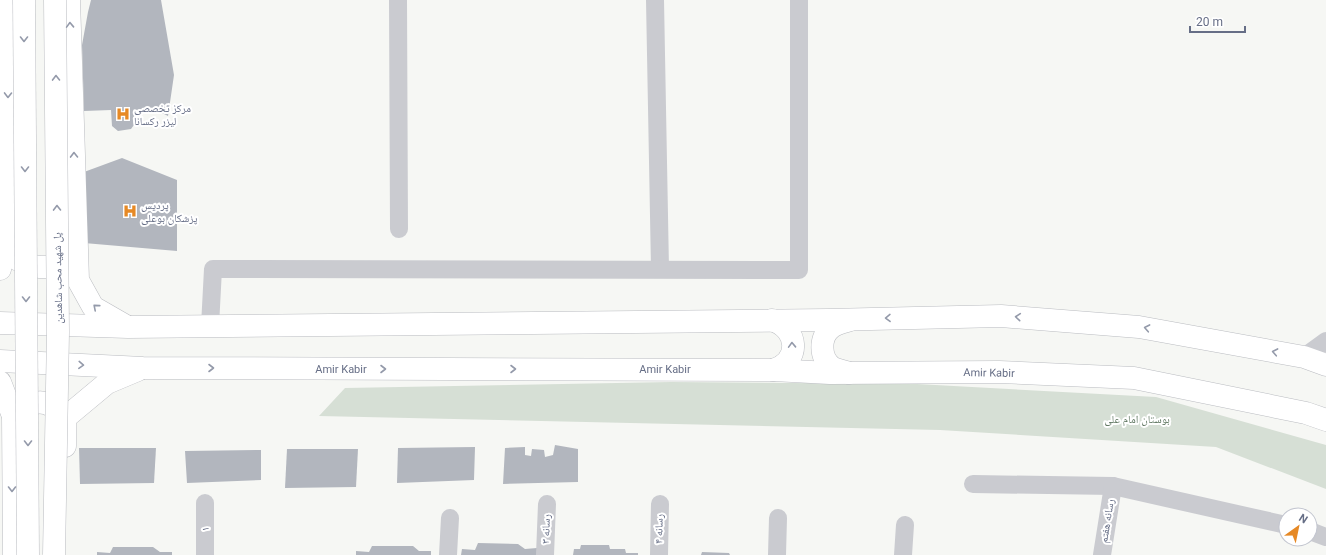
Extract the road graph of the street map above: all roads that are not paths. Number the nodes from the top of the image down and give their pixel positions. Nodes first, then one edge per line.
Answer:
1 (10, 0) edge
2 (24, 0) edge
3 (55, 0) edge
4 (69, 0) edge
5 (398, 0) edge
6 (655, 0) edge
7 (799, 0) edge
8 (4, 30) edge
9 (400, 229) dead end
10 (6, 245) junction
11 (76, 247) junction
12 (0, 269) edge
13 (660, 269) junction
14 (854, 319) junction
15 (772, 320) junction
16 (0, 323) edge
17 (210, 326) junction
18 (128, 327) junction
19 (1326, 341) edge
20 (1304, 357) junction
21 (0, 362) edge
22 (1326, 365) edge
23 (143, 368) junction
24 (773, 370) junction
25 (849, 373) junction
26 (0, 382) edge
27 (13, 416) junction
28 (65, 418) junction
29 (1326, 420) edge
30 (973, 484) dead end
31 (1113, 486) junction
32 (206, 503) dead end
33 (547, 504) dead end
34 (660, 504) dead end
35 (450, 518) dead end
36 (778, 518) dead end
37 (1278, 523) edge
38 (905, 525) dead end
39 (14, 555) edge
40 (28, 555) edge
41 (54, 555) edge
42 (64, 555) edge
43 (205, 555) edge
44 (448, 555) edge
45 (545, 555) edge
46 (659, 555) edge
47 (776, 555) edge
48 (903, 555) edge
49 (1102, 555) edge

1 - 8 main road
2 -> 40 main road, bridge
41 -> 3 main road, پل شهید محب شاهدین, bridge
11 -> 4 main road
5 - 9 street
6 - 13 street
7 - 13 street
8 -> 10 main road
10 - 11 main road
10 - 12 main road
18 -> 11 main road
13 - 17 street
14 - 15 main road
20 -> 14 main road
14 - 25 main road
15 - 17 main road
24 -> 15 main road
16 - 18 main road
17 - 18 main road
19 - 20 street
20 - 22 main road
21 -> 23 main road, Amir Kabir
23 -> 24 main road, Amir Kabir
23 - 28 main road
24 - 25 main road, Amir Kabir
25 - 29 main road, Amir Kabir
26 - 27 main road
27 - 28 main road
27 -> 39 main road
28 - 42 main road
30 - 31 street
31 - 37 street
31 - 49 street, رسانه هفتم
32 - 43 street, ۱
33 - 45 street, رسانه ۳
34 - 46 street, رسانه ۴
35 - 44 street
36 - 47 street
38 - 48 street

